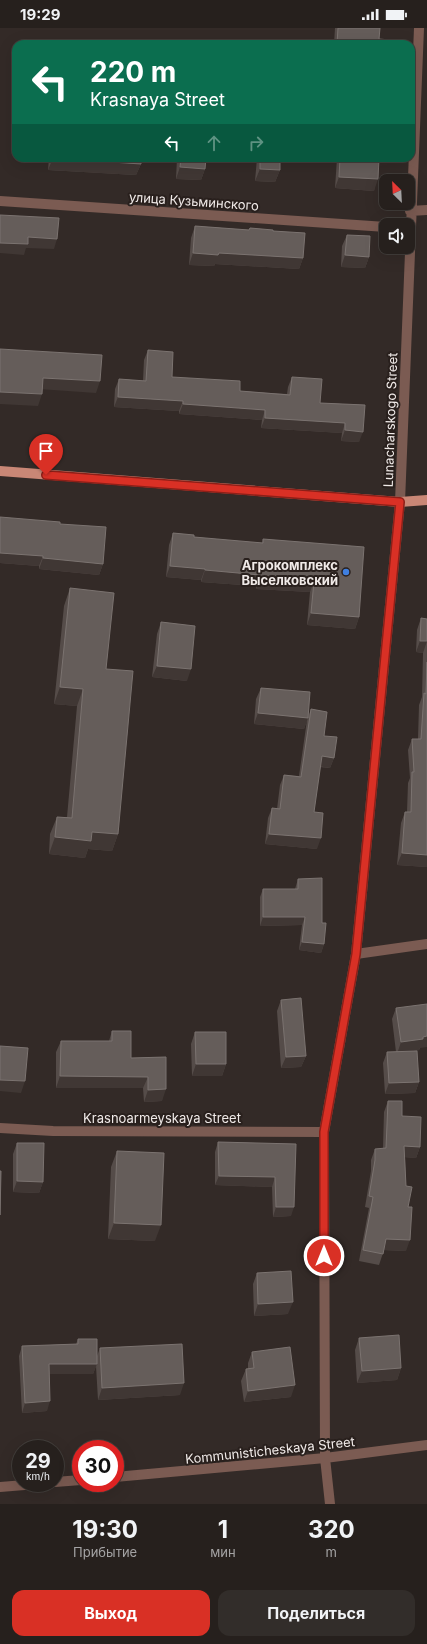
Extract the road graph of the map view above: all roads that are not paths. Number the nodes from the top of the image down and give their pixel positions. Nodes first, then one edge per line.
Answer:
1 (419, 28) edge
2 (415, 109) edge
3 (412, 162) edge
4 (0, 201) edge
5 (427, 210) edge
6 (410, 211) junction
7 (410, 218) edge
8 (379, 227) edge
9 (408, 254) edge
10 (0, 471) edge
11 (427, 500) edge
12 (400, 502) junction
13 (427, 944) edge
14 (356, 954) junction
15 (0, 1128) edge
16 (324, 1132) junction
17 (427, 1445) edge
18 (325, 1458) junction
19 (124, 1476) edge
20 (12, 1486) edge
21 (0, 1487) edge
22 (330, 1504) edge

1 - 2 street, Lunacharskogo Street
3 - 6 street, Lunacharskogo Street
4 - 8 street, улица Кузьминского
5 - 6 street
6 - 7 street, Lunacharskogo Street
9 - 12 street, Lunacharskogo Street
10 - 12 main road
11 - 12 main road
12 - 14 street, Lunacharskogo Street
13 - 14 street
14 - 16 street, Lunacharskogo Street
15 - 16 street, Krasnoarmeyskaya Street
16 - 18 street, Lunacharskogo Street
17 - 18 street, Kommunisticheskaya Street
18 - 19 street, Kommunisticheskaya Street
18 - 22 street, Lunacharskogo Street
20 - 21 street

